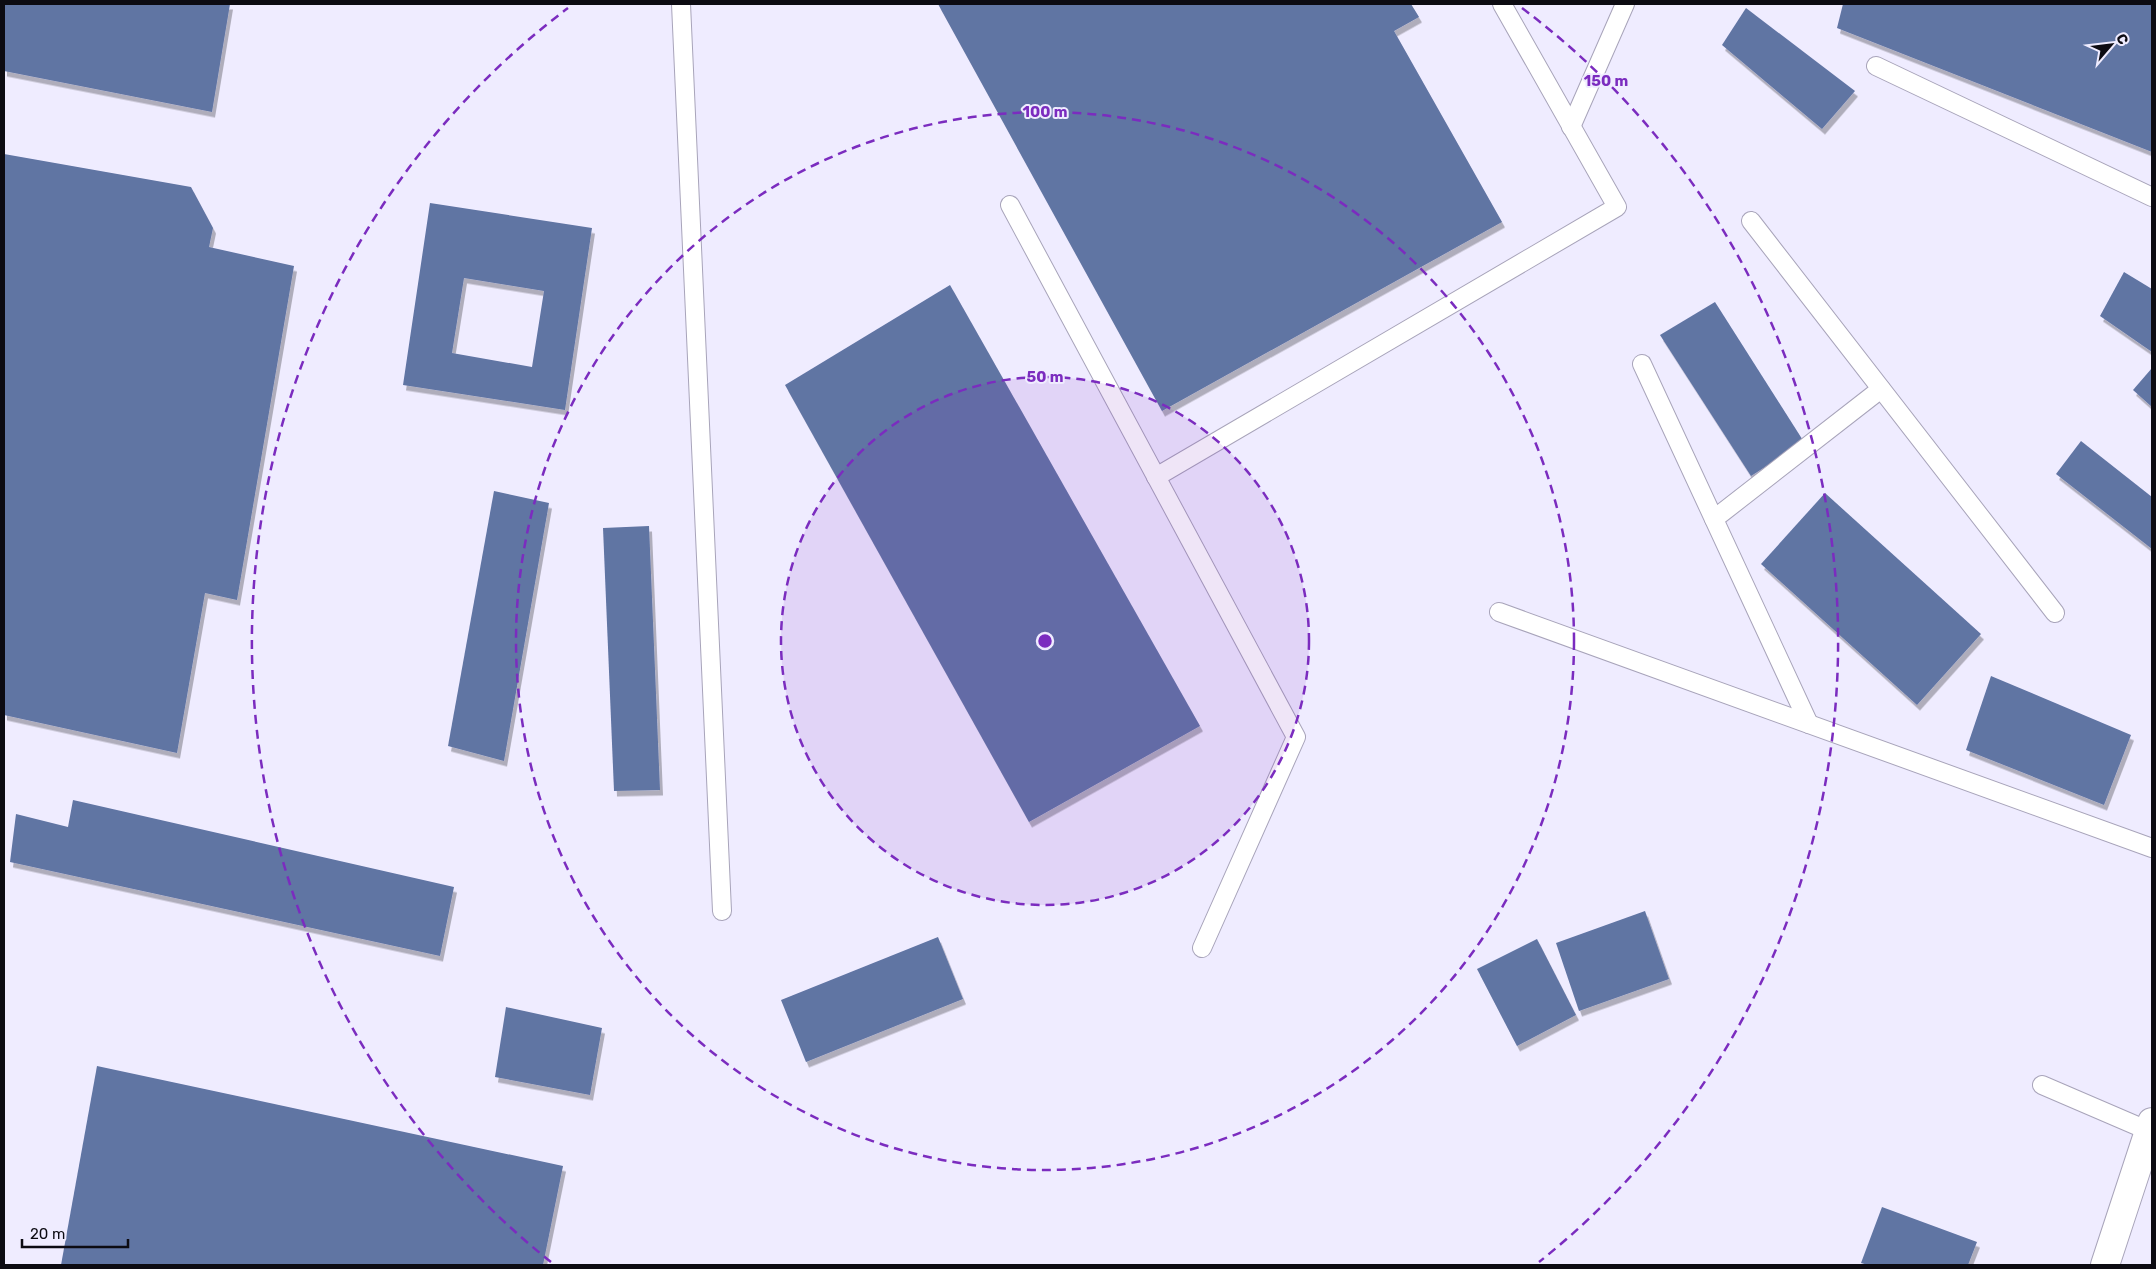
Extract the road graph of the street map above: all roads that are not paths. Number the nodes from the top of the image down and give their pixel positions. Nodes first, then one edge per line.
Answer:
1 (681, 4) edge
2 (1502, 4) edge
3 (1625, 4) edge
4 (1876, 66) dead end
5 (1571, 127) junction
6 (2152, 197) edge
7 (1010, 205) dead end
8 (1751, 221) dead end
9 (1642, 364) dead end
10 (1881, 389) junction
11 (1156, 477) junction
12 (1714, 518) junction
13 (1500, 612) dead end
14 (2055, 613) dead end
15 (1809, 724) junction
16 (2152, 848) edge
17 (722, 911) dead end
18 (1202, 948) dead end
19 (2042, 1085) dead end
20 (2151, 1126) edge
21 (2105, 1265) edge

1 - 17 lane
2 - 5 lane
3 - 5 lane
4 - 6 lane
5 - 11 lane
7 - 11 lane
8 - 10 lane
9 - 12 lane
10 - 12 lane
10 - 14 lane
11 - 18 lane
12 - 15 lane
13 - 15 lane
15 - 16 lane
19 - 20 lane
20 - 21 main road

